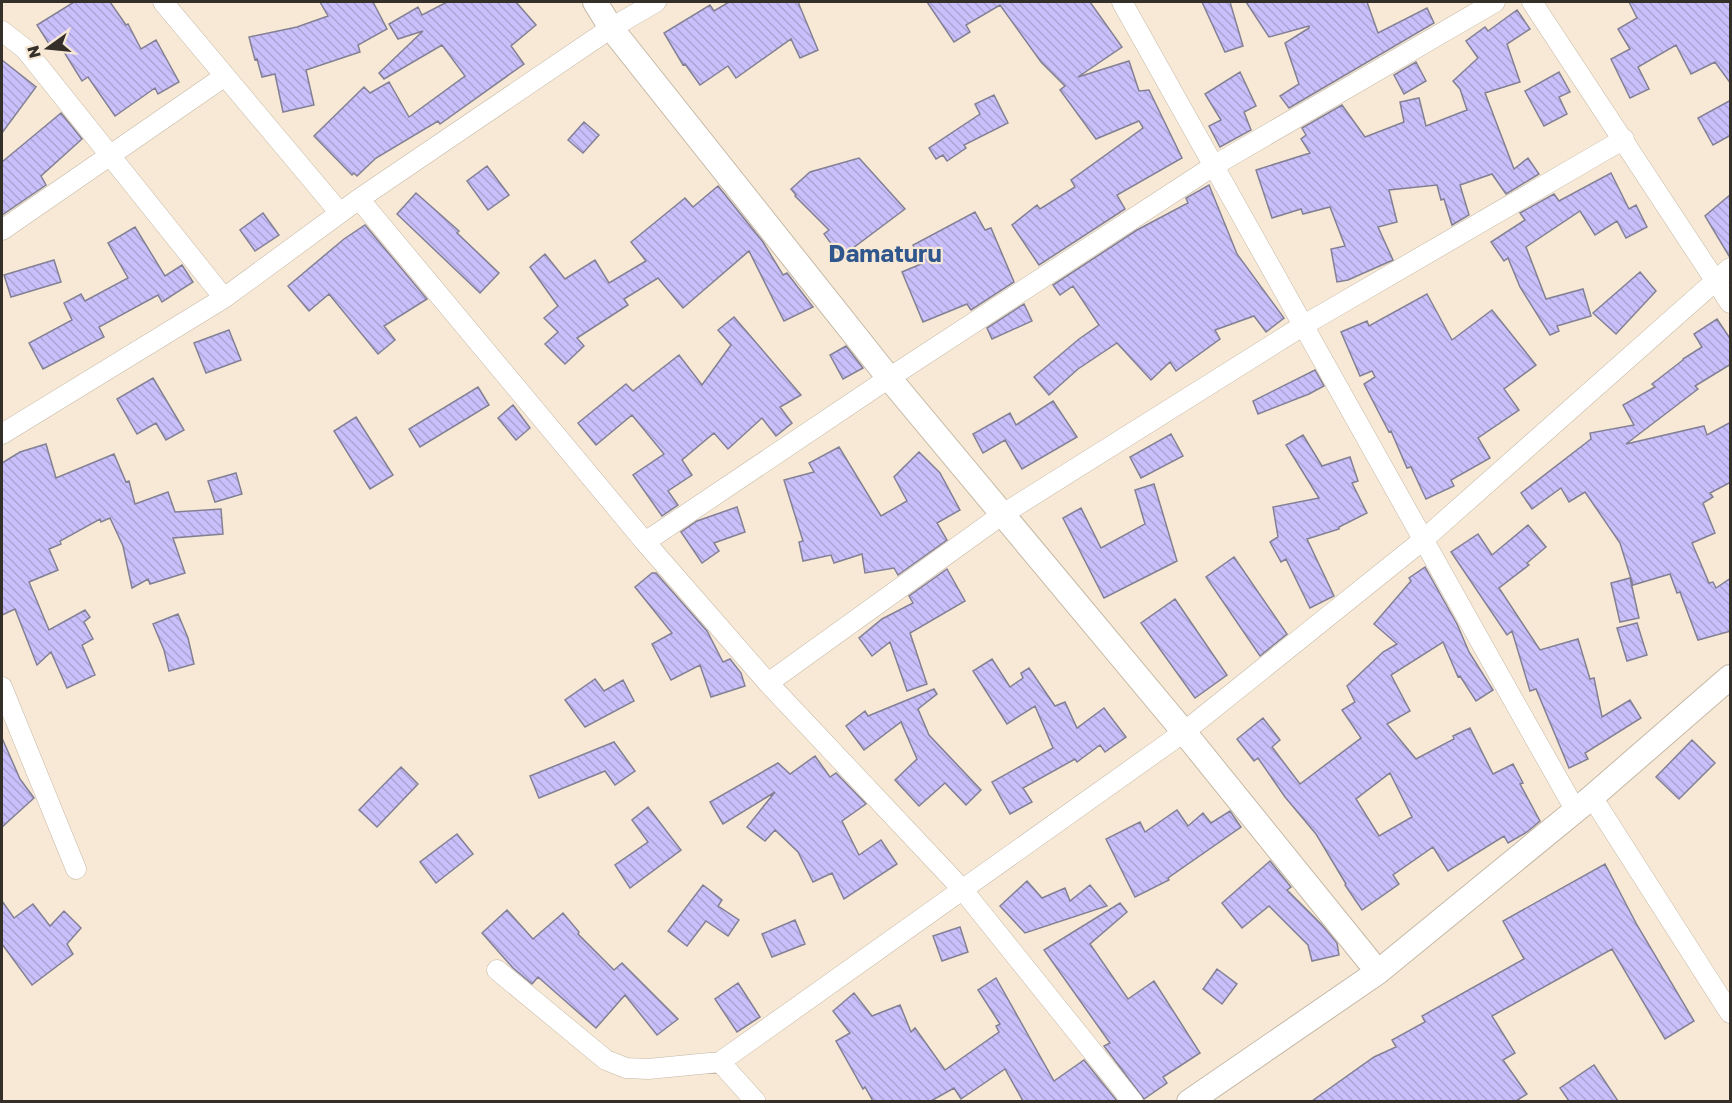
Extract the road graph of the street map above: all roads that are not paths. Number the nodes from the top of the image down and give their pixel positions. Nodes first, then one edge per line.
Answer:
1 (163, 2) edge
2 (595, 2) edge
3 (656, 2) edge
4 (1122, 2) edge
5 (1495, 2) edge
6 (1532, 2) edge
7 (611, 28) junction
8 (2, 31) edge
9 (225, 76) junction
10 (1624, 139) junction
11 (111, 155) junction
12 (1215, 165) junction
13 (359, 199) junction
14 (340, 213) junction
15 (2, 230) edge
16 (1724, 273) edge
17 (224, 298) junction
18 (1731, 303) edge
19 (1304, 325) junction
20 (889, 378) junction
21 (2, 434) edge
22 (1003, 514) junction
23 (1423, 540) junction
24 (645, 542) junction
25 (1731, 677) edge
26 (768, 683) junction
27 (2, 687) edge
28 (1184, 732) junction
29 (1584, 804) junction
30 (76, 869) dead end
31 (962, 889) junction
32 (497, 970) dead end
33 (1377, 972) junction
34 (1731, 1013) edge
35 (720, 1062) junction
36 (756, 1101) edge
37 (1133, 1101) edge
38 (1189, 1101) edge

1 - 9 street
2 - 7 street
3 - 7 street
4 - 12 street
5 - 12 street
6 - 10 street
7 - 13 street
7 - 20 street
8 - 11 street
9 - 11 street
9 - 14 street
10 - 16 street
10 - 19 street
11 - 15 street
11 - 17 street
12 - 19 street
12 - 20 street
13 - 14 street
13 - 24 street
14 - 17 street
16 - 18 street
16 - 23 street
17 - 21 street
19 - 22 street
19 - 23 street
20 - 22 street
20 - 24 street
22 - 26 street
22 - 28 street
23 - 28 street
23 - 29 street
24 - 26 street
25 - 29 street
26 - 31 street
27 - 30 street
28 - 31 street
28 - 33 street
29 - 33 street
29 - 34 street
31 - 35 street
31 - 37 street
32 - 35 street
33 - 38 street
35 - 36 street

